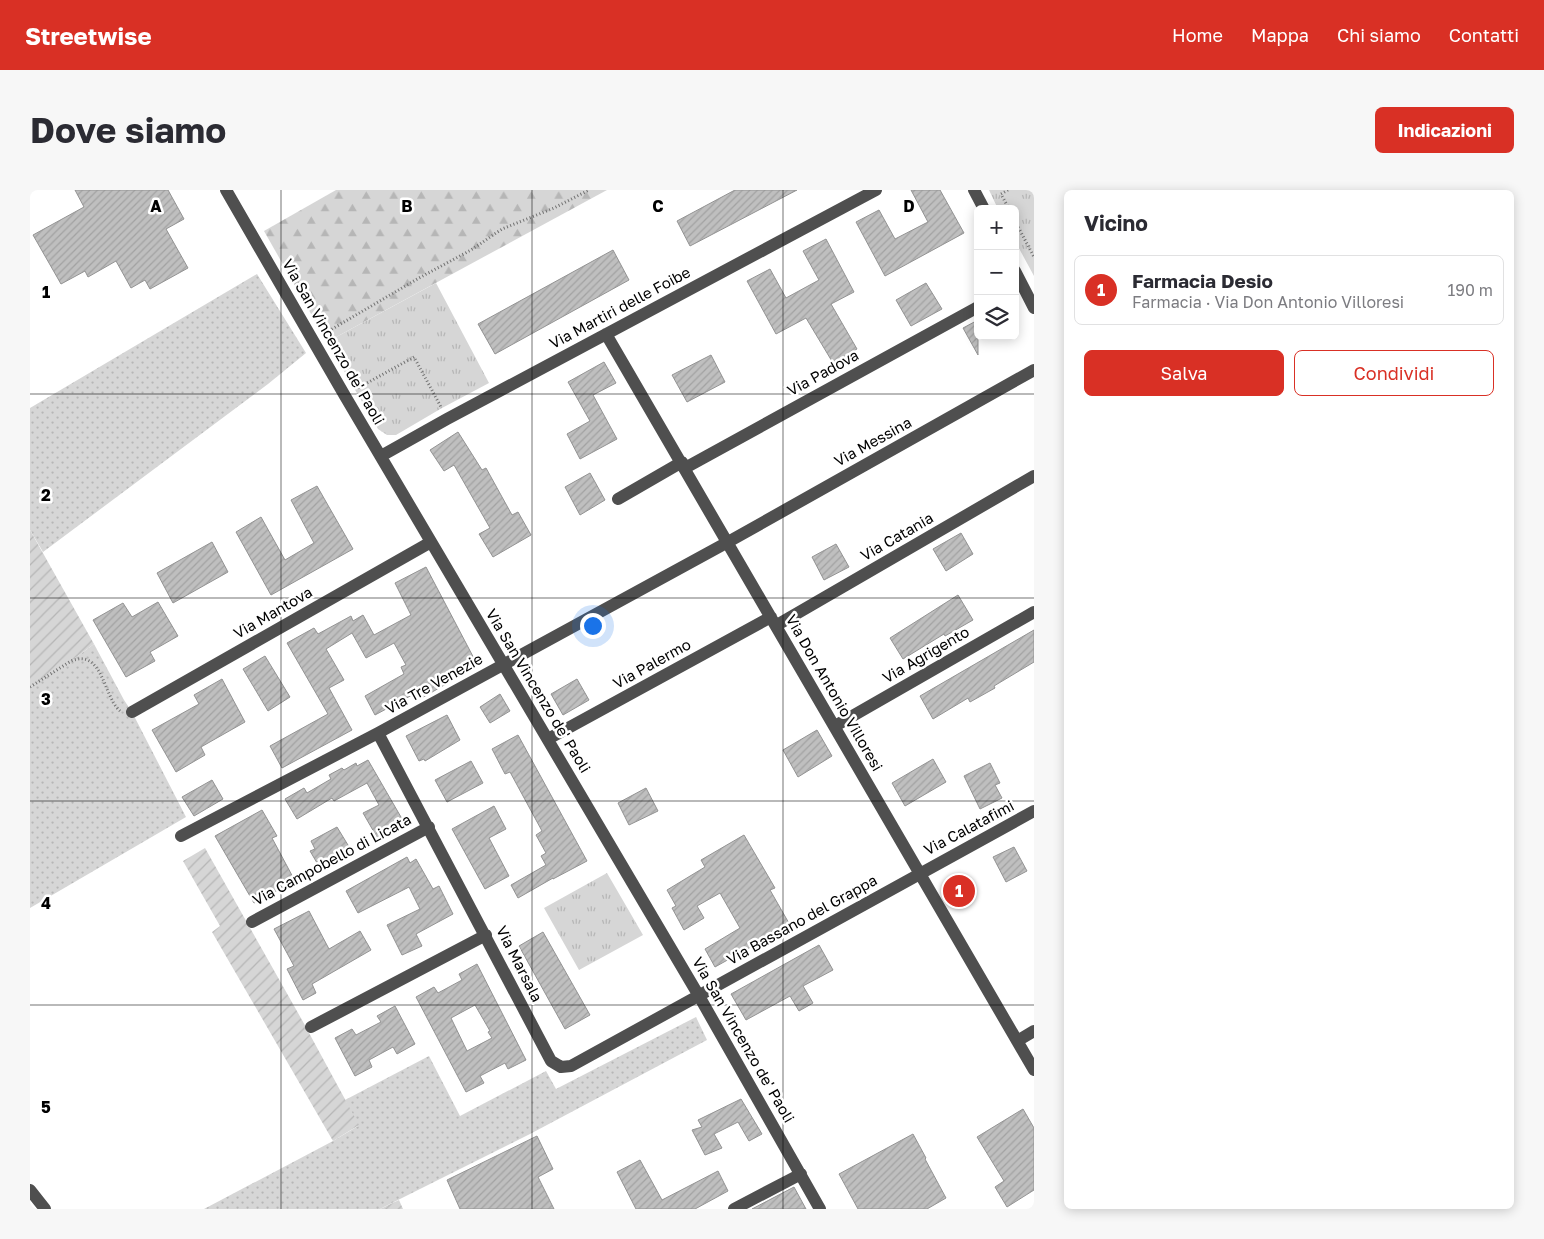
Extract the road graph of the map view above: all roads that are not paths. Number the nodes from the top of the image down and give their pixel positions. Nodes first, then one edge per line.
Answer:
1 (226, 190) edge
2 (876, 190) edge
3 (974, 190) edge
4 (982, 205) edge
5 (1019, 286) edge
6 (1034, 308) edge
7 (974, 309) edge
8 (606, 334) junction
9 (1034, 370) edge
10 (381, 456) junction
11 (683, 465) junction
12 (1034, 476) edge
13 (618, 499) dead end
14 (431, 542) junction
15 (728, 542) junction
16 (1034, 612) edge
17 (774, 621) junction
18 (504, 664) junction
19 (132, 712) road end
20 (835, 726) junction
21 (378, 733) junction
22 (548, 739) junction
23 (1034, 811) edge
24 (428, 827) junction
25 (181, 836) dead end
26 (920, 873) junction
27 (252, 922) dead end
28 (486, 935) junction
29 (699, 996) junction
30 (311, 1027) dead end
31 (1034, 1031) edge
32 (1017, 1041) junction
33 (1034, 1070) edge
34 (801, 1174) junction
35 (30, 1190) edge
36 (45, 1209) edge
37 (734, 1209) edge
38 (820, 1209) edge

1 - 10 street, Via San Vincenzo de' Paoli
2 - 8 street, Via Martiri delle Foibe
3 - 4 street
5 - 6 street
7 - 11 street, Via Padova
8 - 10 street, Via Martiri delle Foibe
8 - 11 street, Via Don Antonio Villoresi
9 - 15 street, Via Messina
10 - 14 street, Via San Vincenzo de' Paoli
11 - 13 street, Via Padova
11 - 15 street, Via Don Antonio Villoresi
12 - 17 street, Via Catania
14 - 18 street, Via San Vincenzo de' Paoli
14 - 19 street, Via Mantova
15 - 17 street, Via Don Antonio Villoresi
15 - 18 street, Via Tre Venezie
16 - 20 street, Via Agrigento
17 - 20 street, Via Don Antonio Villoresi
17 - 22 street, Via Palermo
18 - 21 street, Via Tre Venezie
18 - 22 street, Via San Vincenzo de' Paoli
20 - 26 street, Via Don Antonio Villoresi
21 - 24 street, Via Marsala
21 - 25 street, Via Tre Venezie
22 - 29 street, Via San Vincenzo de' Paoli
23 - 26 street, Via Calatafimi
24 - 27 street, Via Campobello di Licata
24 - 28 street, Via Marsala
26 - 29 street, Via Bassano del Grappa
26 - 32 street, Via Don Antonio Villoresi
28 - 29 street, Via Marsala
28 - 30 street
29 - 34 street, Via San Vincenzo de' Paoli
31 - 32 street
32 - 33 street, Via Don Antonio Villoresi
34 - 37 street
34 - 38 street, Via San Vincenzo de' Paoli
35 - 36 street

